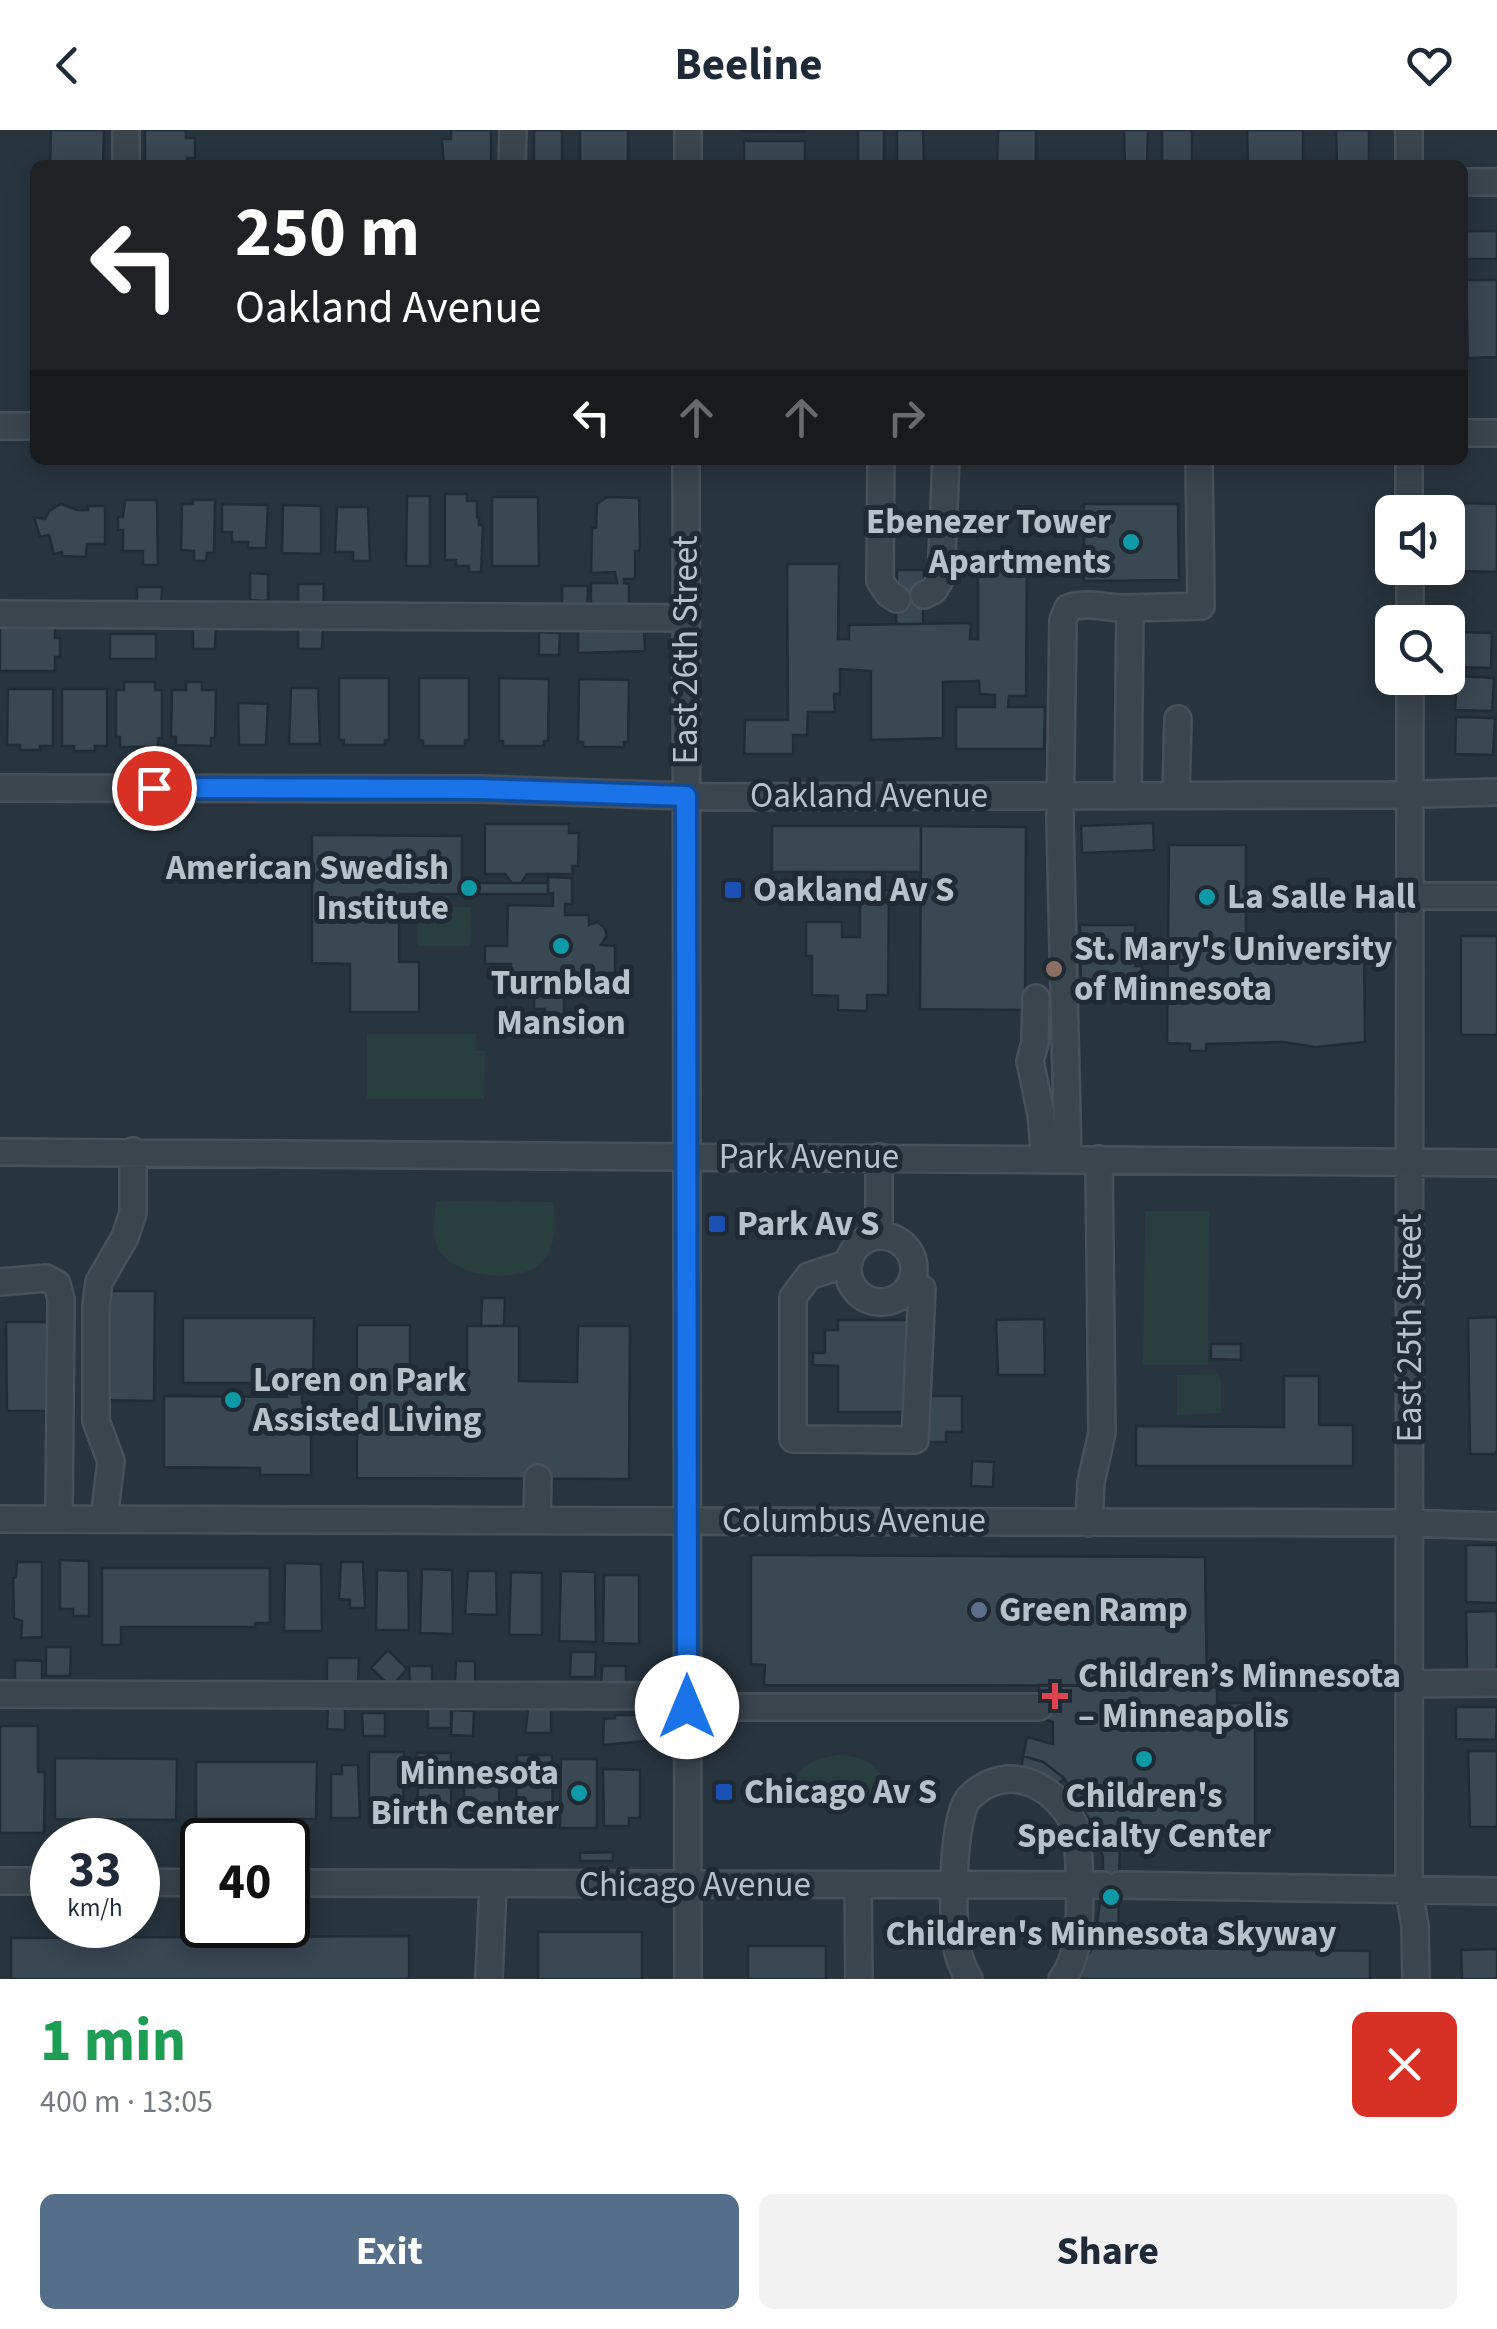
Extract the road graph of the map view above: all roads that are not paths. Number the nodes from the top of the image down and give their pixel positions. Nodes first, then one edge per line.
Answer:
1 (126, 130) edge
2 (512, 130) edge
3 (688, 130) edge
4 (1408, 130) edge
5 (126, 160) edge
6 (512, 160) edge
7 (688, 160) edge
8 (1408, 160) edge
9 (1468, 182) edge
10 (1497, 182) edge
11 (0, 426) edge
12 (30, 426) edge
13 (1468, 433) edge
14 (1497, 434) edge
15 (686, 465) edge
16 (882, 465) edge
17 (946, 465) edge
18 (1199, 465) edge
19 (1409, 465) edge
20 (1410, 495) edge
21 (924, 596) dead end
22 (897, 599) dead end
23 (1130, 608) junction
24 (0, 614) edge
25 (686, 618) junction
26 (1410, 695) edge
27 (1178, 719) dead end
28 (0, 788) edge
29 (1410, 792) junction
30 (1497, 792) edge
31 (1176, 794) junction
32 (1128, 795) junction
33 (686, 796) junction
34 (1060, 796) junction
35 (1411, 896) junction
36 (1497, 896) edge
37 (1036, 998) dead end
38 (133, 1151) junction
39 (0, 1152) edge
40 (687, 1156) junction
41 (879, 1157) junction
42 (1056, 1159) junction
43 (1098, 1159) junction
44 (1410, 1162) junction
45 (1497, 1164) edge
46 (879, 1236) junction
47 (849, 1263) junction
48 (912, 1281) junction
49 (0, 1282) edge
50 (538, 1478) dead end
51 (60, 1518) junction
52 (0, 1519) edge
53 (104, 1519) junction
54 (537, 1520) junction
55 (688, 1520) junction
56 (1089, 1523) junction
57 (1408, 1523) junction
58 (1497, 1526) edge
59 (1410, 1684) junction
60 (1497, 1684) edge
61 (0, 1694) edge
62 (687, 1701) junction
63 (1039, 1707) dead end
64 (0, 1881) edge
65 (30, 1881) edge
66 (310, 1884) edge
67 (688, 1884) junction
68 (493, 1885) junction
69 (858, 1885) junction
70 (1100, 1885) junction
71 (956, 1886) junction
72 (1410, 1890) junction
73 (1497, 1890) edge
74 (489, 1979) edge
75 (688, 1979) edge
76 (860, 1979) edge
77 (969, 1979) edge
78 (1062, 1979) edge
79 (1416, 1979) edge

1 - 5 street
2 - 6 street
3 - 7 street
4 - 8 street
9 - 10 street
11 - 12 street
13 - 14 street
15 - 25 street, East 26th Street
16 - 22 street
17 - 21 street
18 - 23 street
19 - 20 street
23 - 32 street
23 - 34 street
24 - 25 street
25 - 33 street, East 26th Street
26 - 29 street, East 25th Street
27 - 31 street
28 - 33 street, Oakland Avenue
29 - 30 street, Oakland Avenue
29 - 31 street, Oakland Avenue
29 - 35 street, East 25th Street
31 - 32 street, Oakland Avenue
32 - 34 street, Oakland Avenue
33 - 34 street, Oakland Avenue
33 - 40 street, East 26th Street
34 - 42 street
35 - 36 street
35 - 44 street, East 25th Street
37 - 42 street
38 - 39 street, Park Avenue
38 - 40 street, Park Avenue
38 - 53 street
40 - 41 street, Park Avenue
40 - 55 street, East 26th Street
41 - 42 street, Park Avenue
41 - 46 street
42 - 43 street, Park Avenue
43 - 44 street, Park Avenue
43 - 56 street
44 - 45 street, Park Avenue
44 - 57 street, East 25th Street
46 - 47 street
46 - 48 street
47 - 48 street
47 - 48 street
49 - 51 street
50 - 54 street
51 - 52 street, Columbus Avenue
51 - 53 street, Columbus Avenue
53 - 54 street, Columbus Avenue
54 - 55 street, Columbus Avenue
55 - 56 street, Columbus Avenue
55 - 62 street, East 26th Street
56 - 57 street, Columbus Avenue
57 - 58 street, Columbus Avenue
57 - 59 street, East 25th Street
59 - 60 street
59 - 72 street, East 25th Street
61 - 62 street
62 - 63 street
62 - 67 street, East 26th Street
64 - 65 street
66 - 68 street, Chicago Avenue
67 - 68 street, Chicago Avenue
67 - 69 street, Chicago Avenue
67 - 75 street, East 26th Street
68 - 74 street
69 - 71 street, Chicago Avenue
69 - 76 street
70 - 71 street, Chicago Avenue
70 - 71 street
70 - 72 street, Chicago Avenue
70 - 78 street
71 - 77 street
72 - 73 street, Chicago Avenue
72 - 79 street, East 25th Street

